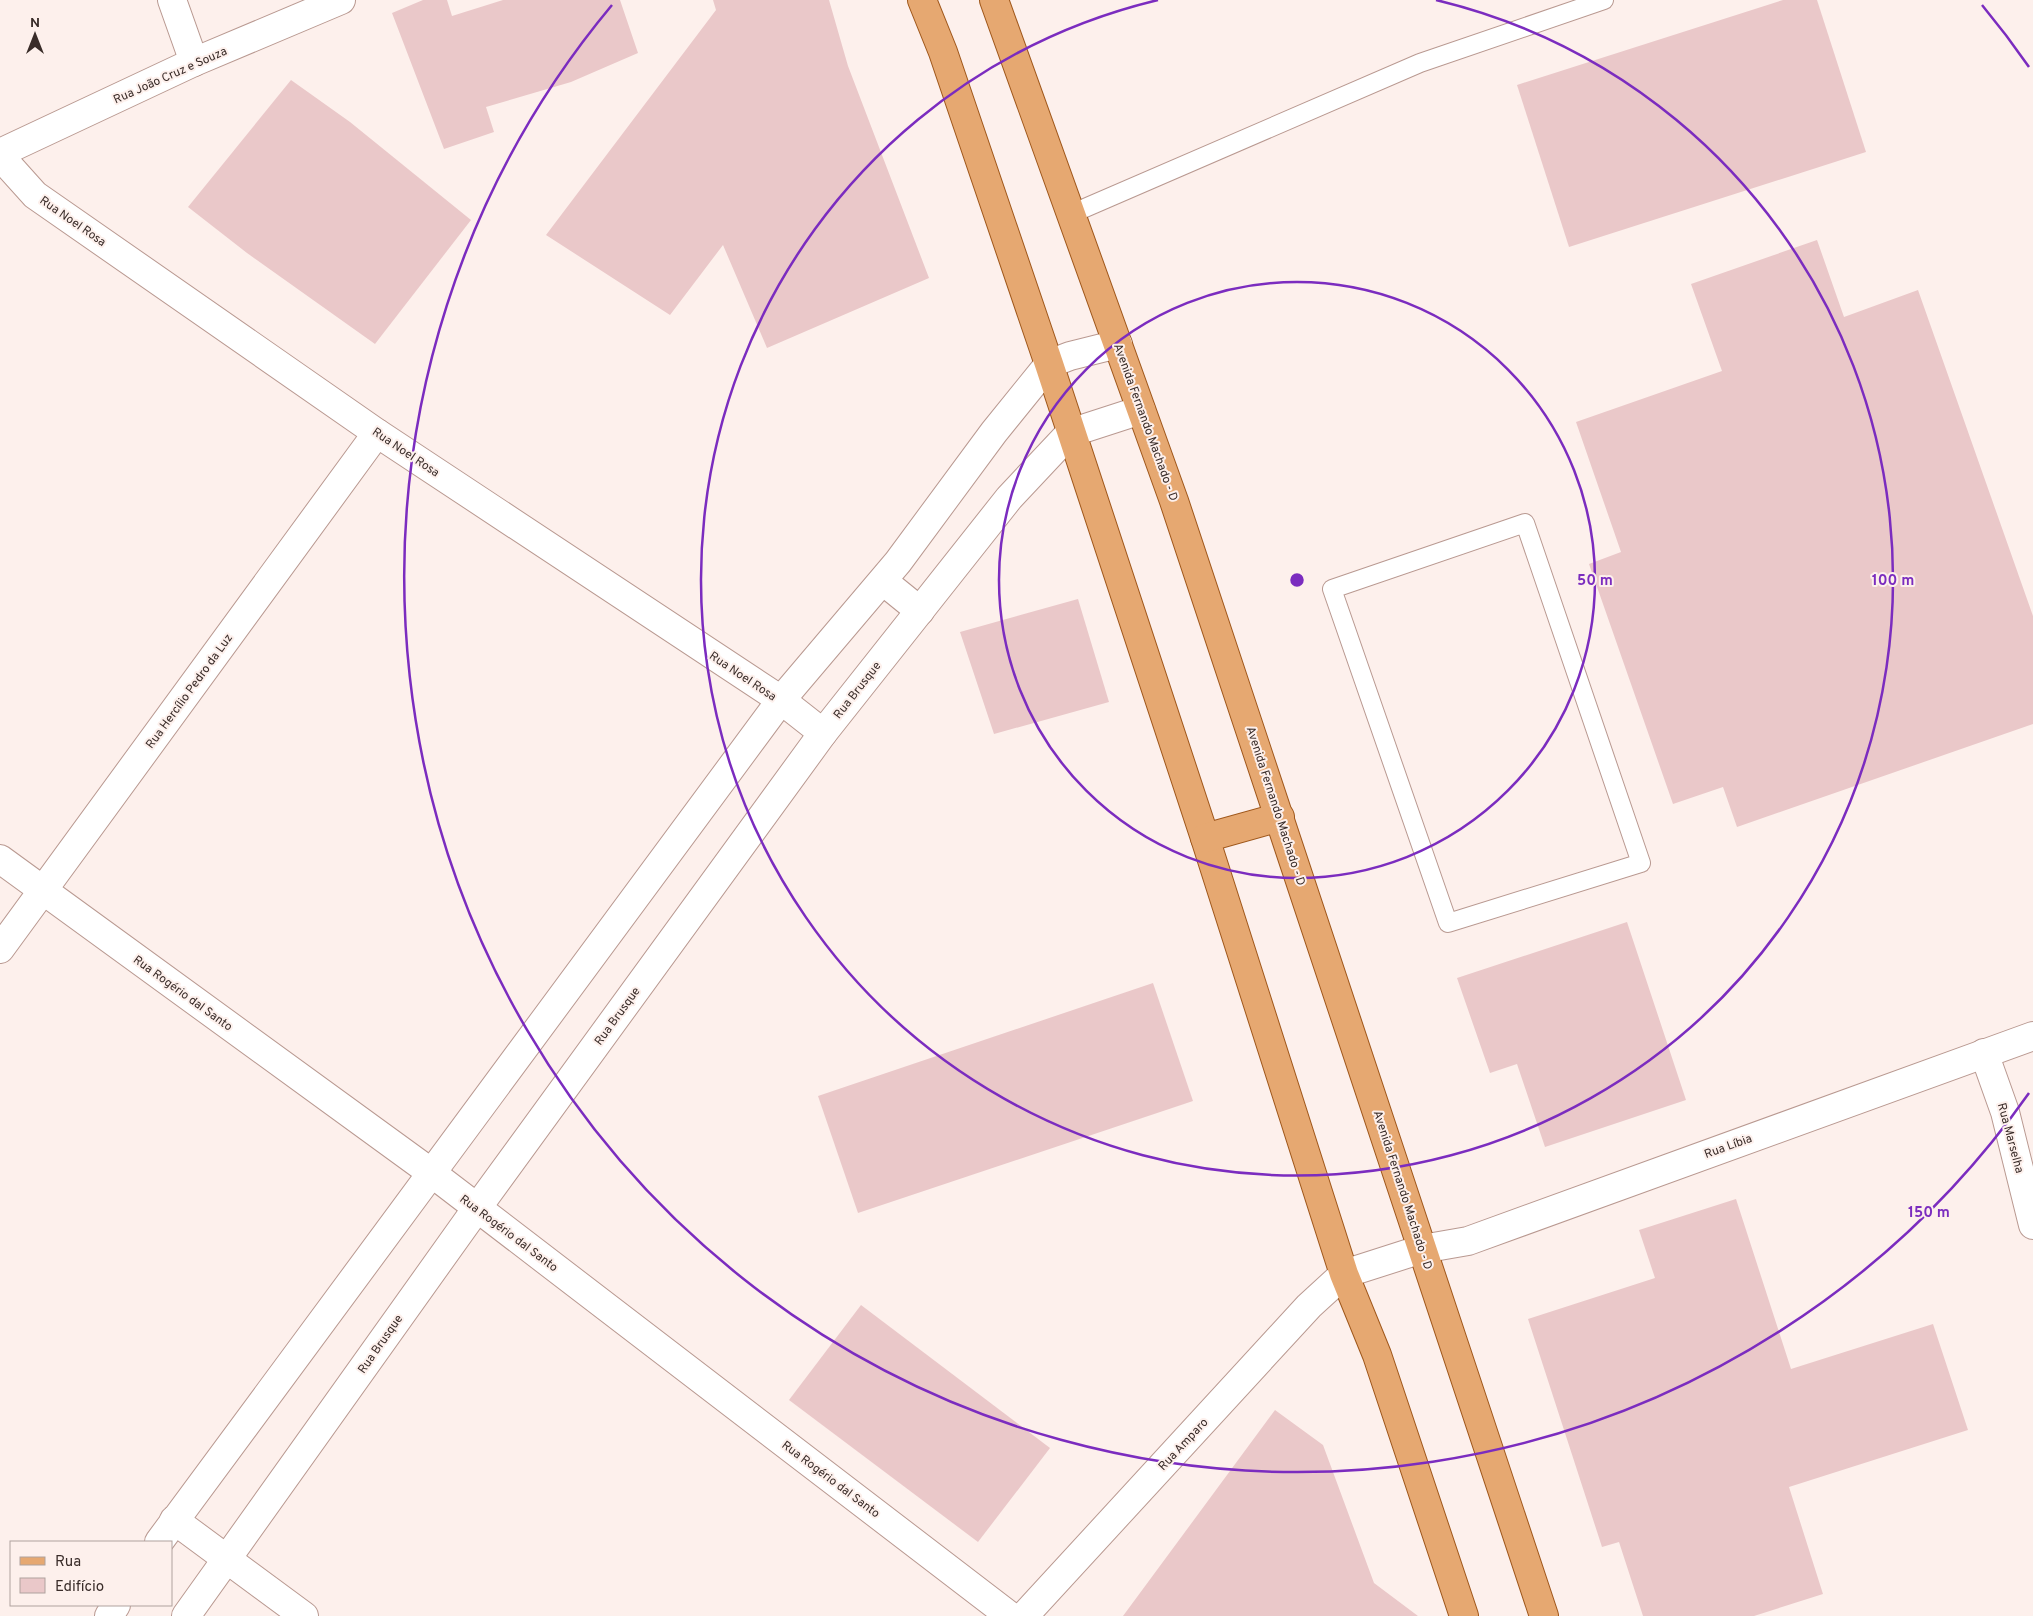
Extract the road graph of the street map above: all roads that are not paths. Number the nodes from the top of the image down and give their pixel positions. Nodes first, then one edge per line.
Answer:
1 (172, 0) edge
2 (341, 0) edge
3 (922, 0) edge
4 (994, 0) edge
5 (1604, 0) edge
6 (194, 62) junction
7 (0, 155) edge
8 (1071, 214) junction
9 (1118, 344) junction
10 (1048, 364) junction
11 (1141, 410) junction
12 (377, 433) junction
13 (1070, 433) junction
14 (883, 581) junction
15 (920, 611) junction
16 (781, 700) junction
17 (823, 733) junction
18 (1280, 816) junction
19 (1205, 838) junction
20 (1419, 842) joint
21 (0, 860) edge
22 (42, 891) junction
23 (0, 949) edge
24 (2033, 1036) edge
25 (1984, 1053) junction
26 (432, 1174) junction
27 (477, 1208) junction
28 (2033, 1225) edge
29 (1422, 1249) junction
30 (1344, 1274) junction
31 (174, 1520) junction
32 (160, 1541) edge
33 (227, 1560) junction
34 (186, 1616) edge
35 (304, 1616) edge
36 (1010, 1616) edge
37 (1024, 1616) edge
38 (1464, 1616) edge
39 (1544, 1616) edge

1 - 6 street
2 - 6 street, Rua João Cruz e Souza
3 - 10 main road
4 - 8 main road, Avenida Fernando Machado - D
5 - 8 lane
6 - 7 street, Rua João Cruz e Souza
7 - 12 street, Rua Noel Rosa
8 - 9 main road, Avenida Fernando Machado - D
9 - 10 street
9 - 11 main road, Avenida Fernando Machado - D
10 - 13 main road
10 - 14 street
11 - 13 street
11 - 18 main road, Avenida Fernando Machado - D
12 - 16 street, Rua Noel Rosa
12 - 22 street, Rua Hercílio Pedro da Luz
13 - 15 street, Rua Brusque
13 - 19 main road
14 - 15 street
14 - 16 street
15 - 17 street, Rua Brusque
16 - 17 street, Rua Noel Rosa
16 - 26 street
17 - 27 street, Rua Brusque
18 - 19 main road
18 - 29 main road, Avenida Fernando Machado - D
19 - 30 main road
20 - 20 lane
21 - 22 street, Rua Rogério dal Santo
22 - 23 street, Rua Hercílio Pedro da Luz
22 - 26 street, Rua Rogério dal Santo
24 - 25 street, Rua Líbia
25 - 28 street, Rua Marselha
25 - 29 street, Rua Líbia
26 - 27 street, Rua Rogério dal Santo
26 - 31 street
27 - 33 street, Rua Brusque
27 - 36 street, Rua Rogério dal Santo
29 - 30 street, Rua Líbia
29 - 39 main road, Avenida Fernando Machado - D
30 - 37 street, Rua Amparo
30 - 38 main road
31 - 32 street
31 - 33 street
33 - 34 street, Rua Brusque
33 - 35 street

